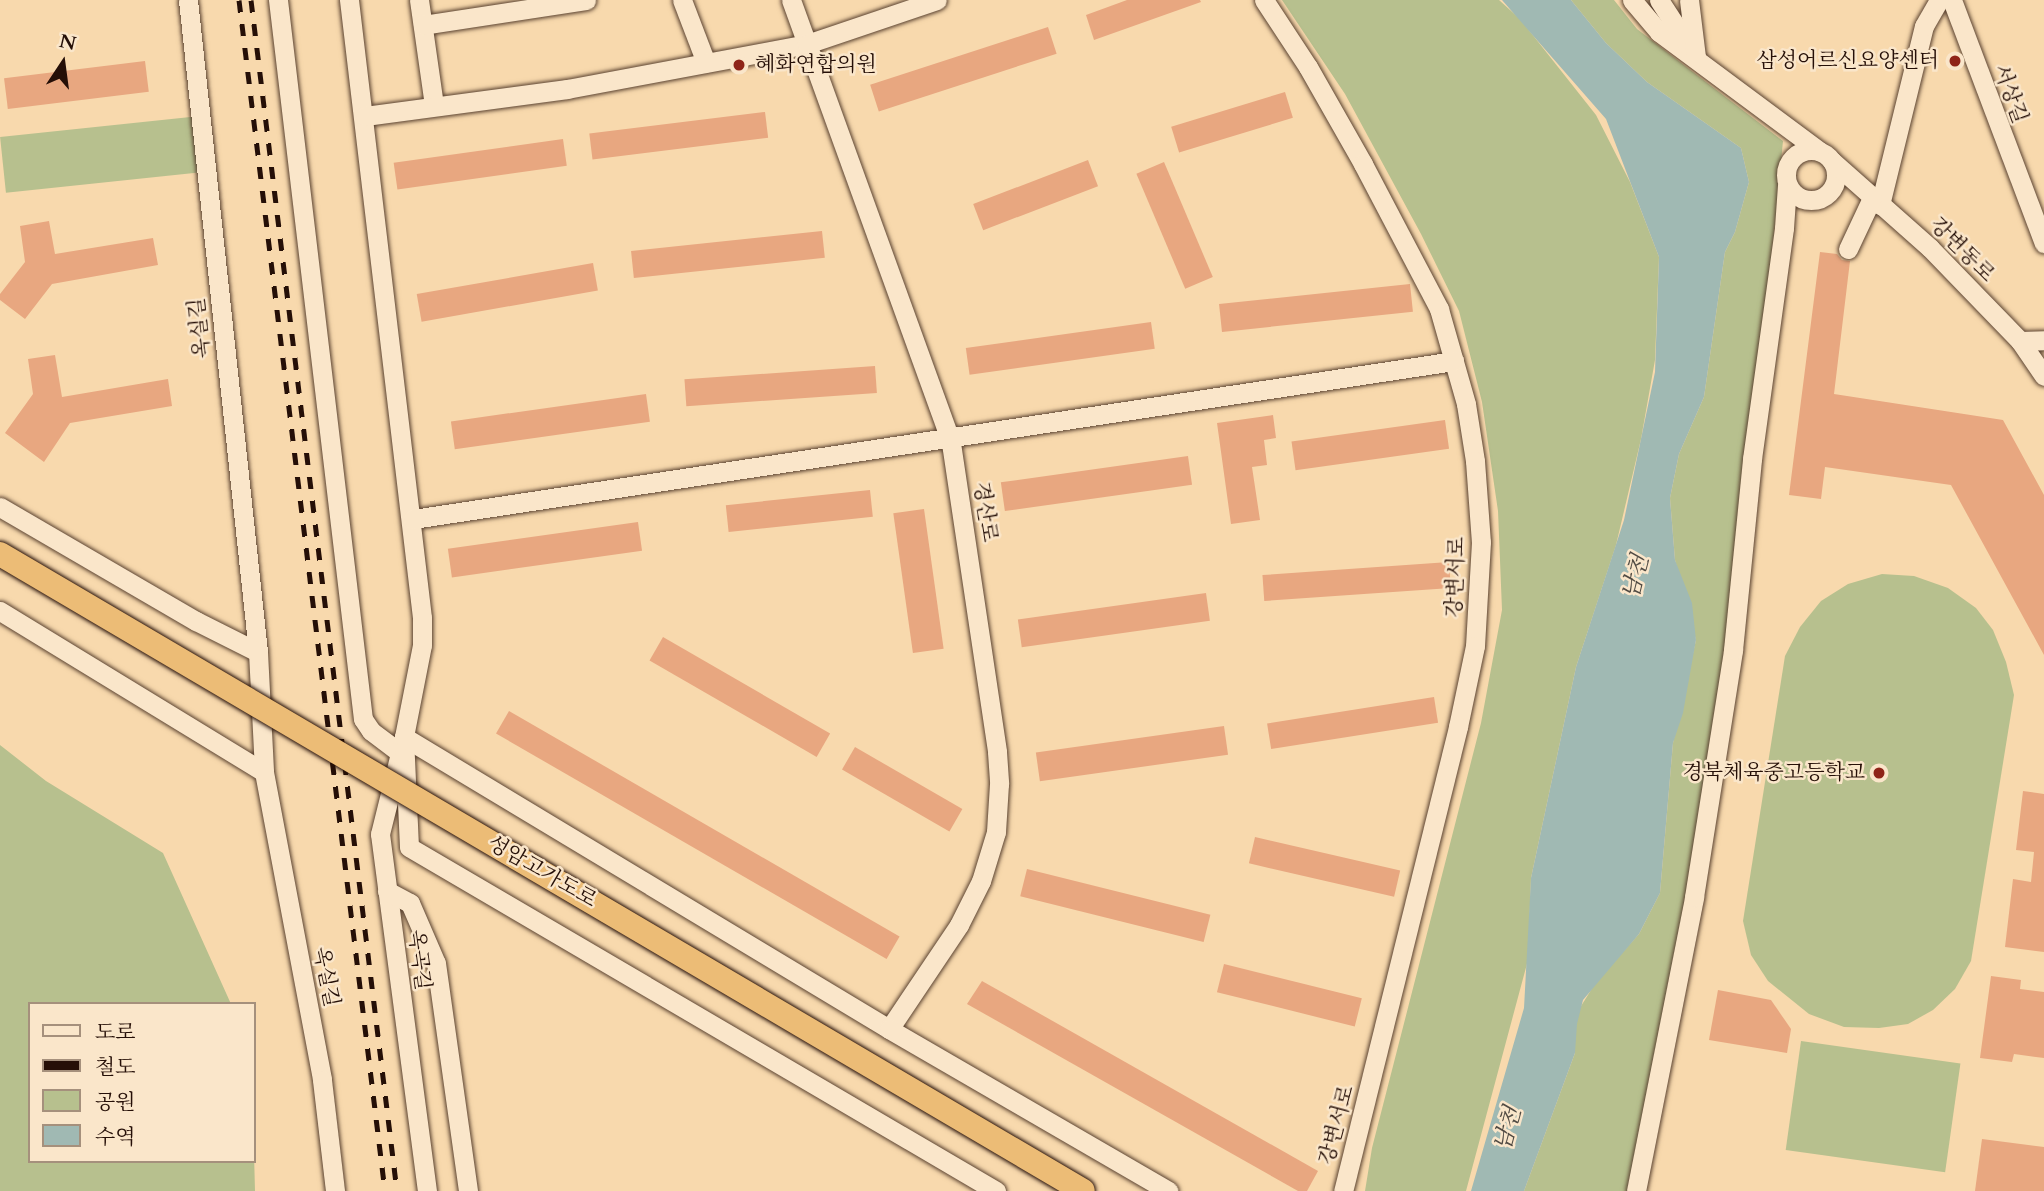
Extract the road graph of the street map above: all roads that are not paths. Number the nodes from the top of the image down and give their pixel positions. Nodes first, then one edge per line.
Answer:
1 (188, 0) edge
2 (278, 0) edge
3 (349, 0) edge
4 (419, 0) edge
5 (586, 0) edge
6 (682, 0) edge
7 (791, 0) edge
8 (937, 0) edge
9 (1264, 0) edge
10 (1632, 0) edge
11 (1659, 0) edge
12 (1689, 0) edge
13 (1939, 0) edge
14 (1952, 0) edge
15 (423, 25) junction
16 (807, 44) junction
17 (1696, 57) junction
18 (706, 63) junction
19 (434, 106) junction
20 (365, 116) junction
21 (1776, 120) junction
22 (1826, 156) junction
23 (1790, 161) junction
24 (1787, 185) junction
25 (1819, 199) junction
26 (1873, 199) junction
27 (1784, 228) junction
28 (2044, 243) edge
29 (1848, 249) dead end
30 (2044, 340) edge
31 (2020, 341) junction
32 (1454, 361) junction
33 (2042, 367) edge
34 (948, 438) junction
35 (0, 508) edge
36 (412, 519) junction
37 (0, 554) edge
38 (0, 611) edge
39 (258, 652) junction
40 (402, 745) junction
41 (264, 772) junction
42 (387, 891) junction
43 (889, 1029) junction
44 (335, 1191) edge
45 (427, 1191) edge
46 (468, 1191) edge
47 (996, 1191) edge
48 (1083, 1191) edge
49 (1168, 1191) edge
50 (1343, 1191) edge
51 (1636, 1191) edge

1 - 39 street, 옥실길
2 - 40 street
3 - 20 street
4 - 15 street
5 - 15 street
6 - 18 street
7 - 16 street, 경산로
8 - 16 street
9 - 32 street, 강변서로
10 - 17 street, 강변동로
11 - 17 street
12 - 17 street
13 - 26 street
14 - 28 street, 서상길
15 - 19 street
16 - 18 street
16 - 34 street, 경산로
17 - 21 street, 강변동로
18 - 19 street
19 - 20 street
20 - 36 street
21 - 22 street, 강변동로
21 - 23 street
22 - 23 street
22 - 25 street
22 - 26 street, 강변동로
23 - 24 street
24 - 25 street
24 - 27 street
25 - 26 street
25 - 27 street
26 - 29 street
26 - 31 street, 강변동로
27 - 51 street
30 - 31 street
31 - 33 street, 강변동로
32 - 34 street
32 - 50 street, 강변서로
34 - 36 street
34 - 43 street, 경산로
35 - 39 street
36 - 40 street
37 - 48 main road, 성암고가도로, bridge
38 - 41 street
39 - 41 street, 옥실길
40 - 42 street, 옥곡길
40 - 43 street
40 - 47 street
41 - 44 street, 옥실길
42 - 45 street, 옥곡길
42 - 46 street
43 - 49 street

